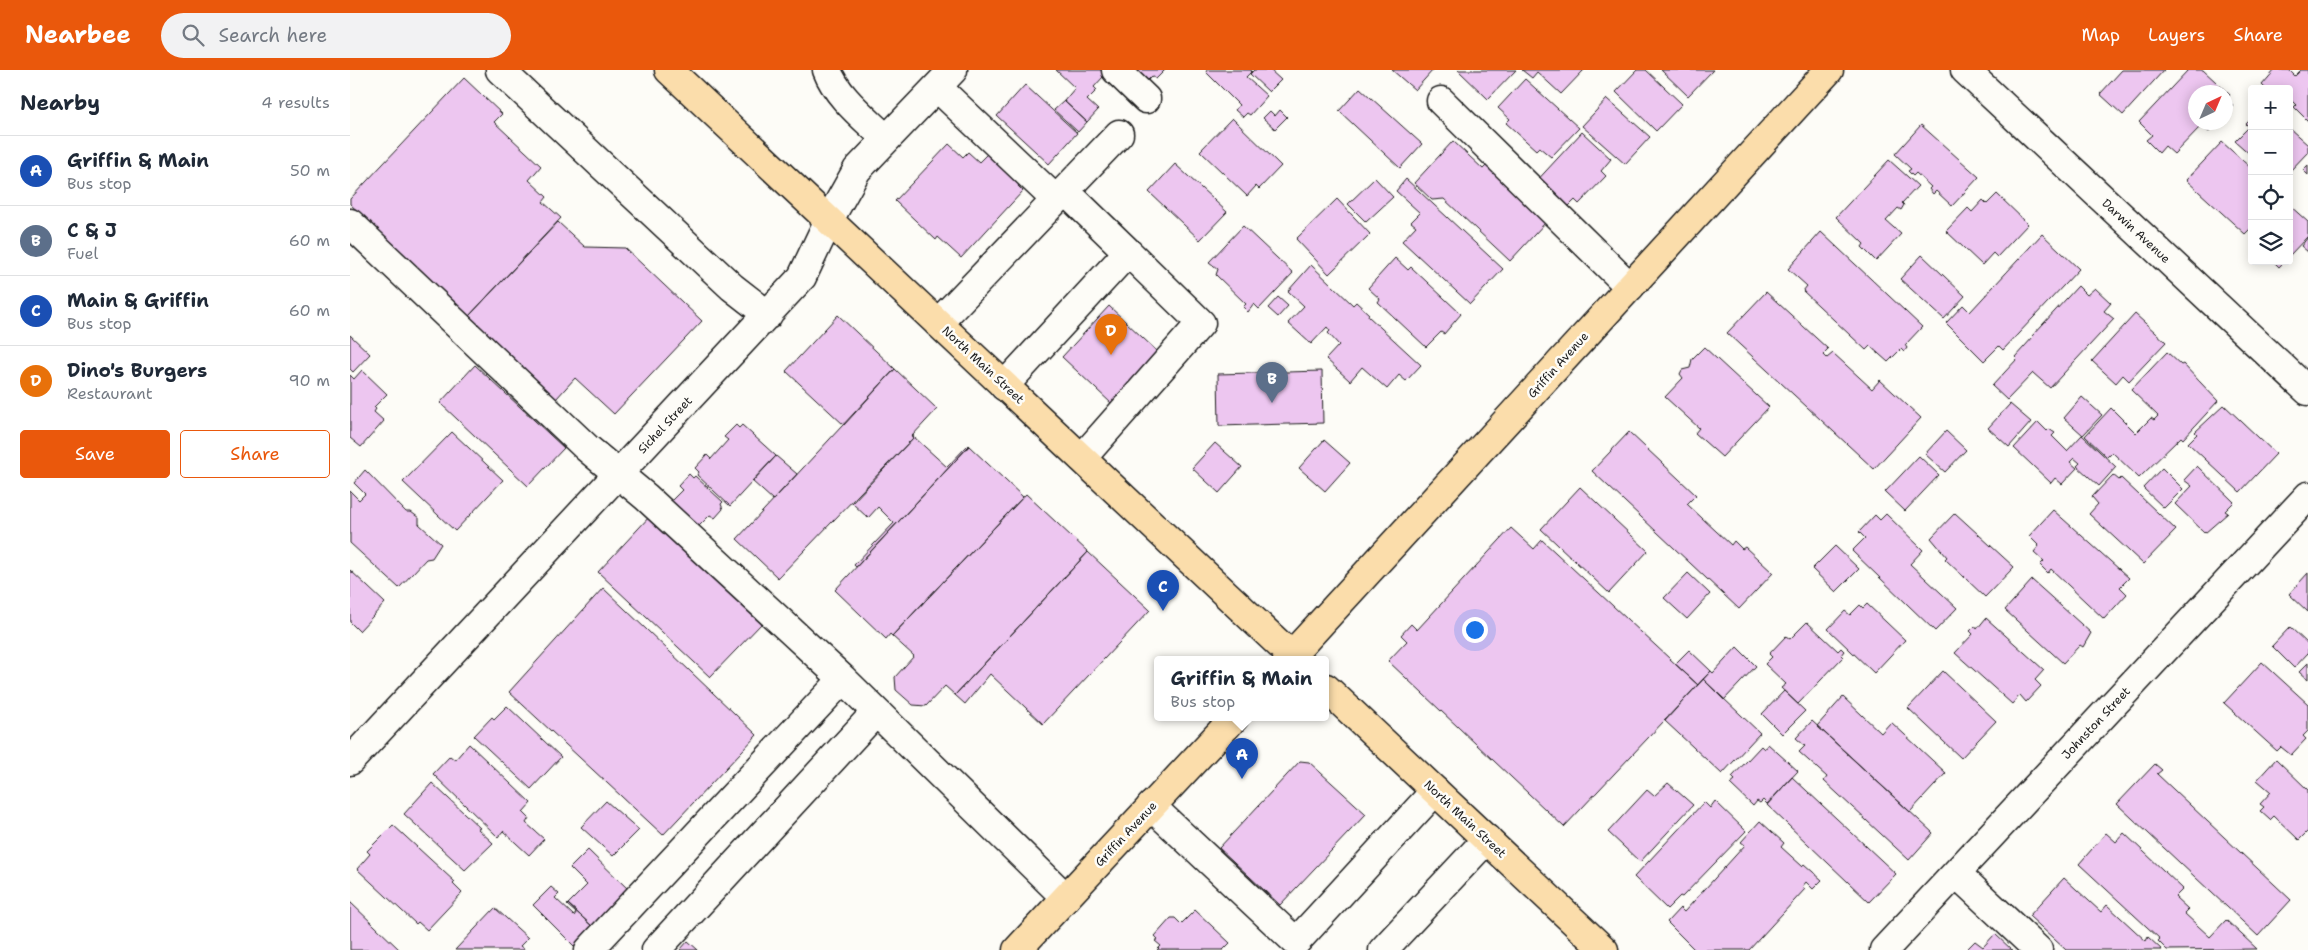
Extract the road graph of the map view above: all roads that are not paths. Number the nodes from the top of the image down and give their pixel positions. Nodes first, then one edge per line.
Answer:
1 (500, 70) edge
2 (669, 70) edge
3 (827, 70) edge
4 (1116, 70) edge
5 (1829, 70) edge
6 (1965, 70) edge
7 (945, 79) edge
8 (1146, 99) dead end
9 (1441, 100) dead end
10 (1119, 134) dead end
11 (886, 140) junction
12 (1060, 196) junction
13 (829, 220) junction
14 (350, 224) edge
15 (1128, 252) junction
16 (1630, 287) junction
17 (768, 315) junction
18 (938, 323) junction
19 (1004, 386) junction
20 (2308, 391) edge
21 (1082, 458) junction
22 (619, 474) junction
23 (2308, 496) edge
24 (1288, 656) edge
25 (1294, 656) edge
26 (843, 680) junction
27 (1329, 691) edge
28 (876, 712) junction
29 (1231, 721) edge
30 (350, 761) edge
31 (1435, 791) junction
32 (1151, 806) junction
33 (1487, 839) junction
34 (1956, 873) junction
35 (1066, 898) junction
36 (1593, 946) edge
37 (589, 950) edge
38 (656, 950) edge
39 (1017, 950) edge
40 (1383, 950) edge
41 (1884, 950) edge
42 (2038, 950) edge

1 - 17 street
2 - 13 main road, North Main Street
3 - 11 street
4 - 8 street
5 - 16 main road, Griffin Avenue
6 - 20 street, Darwin Avenue
7 - 11 street, Sichel Street
7 - 12 street
9 - 16 street
10 - 12 street
11 - 13 street, Sichel Street
12 - 15 street
12 - 18 street
13 - 17 street, Sichel Street
13 - 18 main road, North Main Street
14 - 22 street
15 - 19 street
15 - 21 street
16 - 25 main road, Griffin Avenue
17 - 22 street, Sichel Street
18 - 19 main road, North Main Street
19 - 21 main road, North Main Street
21 - 24 main road, North Main Street
22 - 26 street
22 - 30 street, Sichel Street
23 - 34 street, Johnston Street
26 - 28 street
26 - 37 street
27 - 31 main road, North Main Street
28 - 35 street
28 - 38 street
29 - 32 main road, Griffin Avenue
31 - 32 street
31 - 33 main road, North Main Street
32 - 35 main road, Griffin Avenue
33 - 36 main road, North Main Street
33 - 40 street
34 - 41 street, Johnston Street
34 - 42 street
35 - 39 main road, Griffin Avenue

